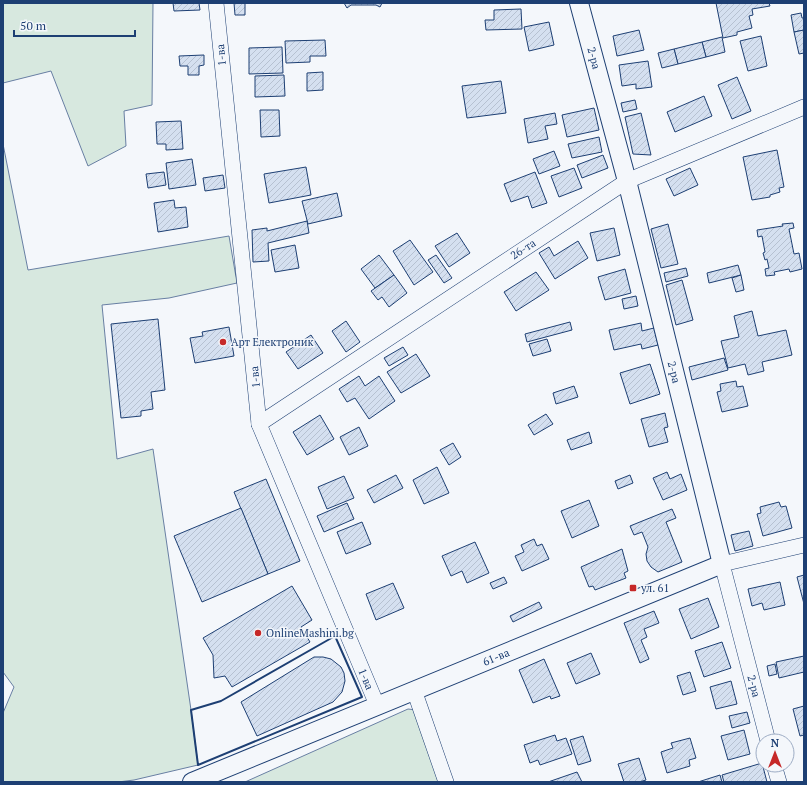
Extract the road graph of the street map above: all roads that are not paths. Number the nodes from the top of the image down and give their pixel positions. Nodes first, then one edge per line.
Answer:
1 (216, 3) edge
2 (579, 3) edge
3 (804, 107) edge
4 (627, 181) junction
5 (259, 424) junction
6 (804, 545) edge
7 (722, 564) junction
8 (414, 690) junction
9 (377, 705) junction
10 (766, 733) edge
11 (192, 782) edge
12 (446, 782) edge

1 - 5 street, 1-ва
2 - 4 street, 2-ра
3 - 4 street, 26-та
4 - 5 street, 26-та
4 - 7 street, 2-ра
5 - 9 street, 1-ва
6 - 7 street, 61-ва
7 - 8 street, 61-ва
7 - 10 street, 2-ра
8 - 9 street, 61-ва
8 - 12 street
9 - 11 street, 61-ва

